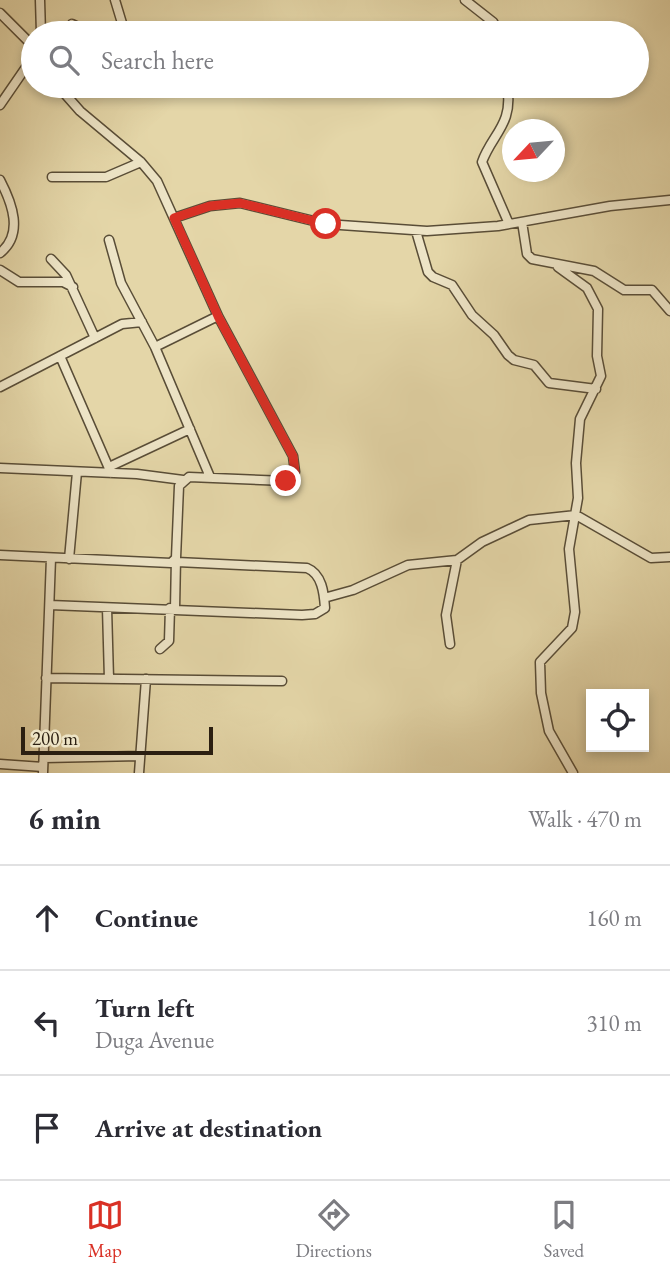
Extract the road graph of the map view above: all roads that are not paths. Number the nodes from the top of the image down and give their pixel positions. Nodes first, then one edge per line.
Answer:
1 (40, 0) edge
2 (115, 0) edge
3 (465, 0) edge
4 (0, 13) edge
5 (41, 21) edge
6 (121, 21) edge
7 (492, 21) edge
8 (21, 34) edge
9 (21, 74) edge
10 (69, 98) edge
11 (509, 98) edge
12 (1, 101) edge
13 (141, 162) junction
14 (52, 177) dead end
15 (0, 180) edge
16 (670, 200) edge
17 (174, 218) junction
18 (522, 222) junction
19 (509, 224) junction
20 (416, 231) junction
21 (109, 240) dead end
22 (0, 253) edge
23 (51, 259) dead end
24 (558, 267) junction
25 (0, 270) edge
26 (73, 288) junction
27 (670, 310) edge
28 (218, 316) junction
29 (142, 322) junction
30 (95, 338) junction
31 (155, 346) junction
32 (60, 356) junction
33 (0, 387) edge
34 (596, 389) junction
35 (190, 429) junction
36 (0, 467) edge
37 (110, 470) junction
38 (77, 472) junction
39 (210, 477) junction
40 (183, 480) junction
41 (576, 515) junction
42 (0, 555) edge
43 (670, 557) edge
44 (51, 558) junction
45 (69, 559) junction
46 (176, 560) junction
47 (457, 561) junction
48 (324, 598) junction
49 (50, 605) junction
50 (107, 608) junction
51 (173, 608) junction
52 (450, 644) dead end
53 (160, 649) dead end
54 (46, 678) junction
55 (109, 679) junction
56 (146, 679) junction
57 (282, 681) dead end
58 (140, 756) junction
59 (0, 765) edge
60 (43, 766) edge
61 (139, 773) edge
62 (573, 773) edge

1 - 5 street
2 - 6 street
3 - 7 street
4 - 8 street
9 - 12 street
10 - 13 street
11 - 19 street
13 - 14 street
13 - 17 street
15 - 22 street
16 - 18 street
17 - 20 street
17 - 28 street
18 - 19 street
18 - 24 street
19 - 20 street
20 - 34 street
21 - 29 street
23 - 26 street
24 - 27 street
24 - 34 street
25 - 26 street
26 - 30 street
28 - 31 street
28 - 39 street
29 - 30 street
29 - 31 street
30 - 32 street
31 - 35 street
32 - 33 street
32 - 37 street
34 - 41 street
35 - 37 street
35 - 39 street
36 - 38 street
37 - 38 street
37 - 40 street
38 - 45 street
39 - 40 street
40 - 46 street
41 - 43 street
41 - 47 street
41 - 62 street
42 - 44 street
44 - 45 street
44 - 49 street
45 - 46 street
46 - 48 street
46 - 51 street
47 - 48 street
47 - 52 street
48 - 51 street
49 - 50 street
49 - 54 street
50 - 51 street
50 - 55 street
51 - 53 street
54 - 55 street
54 - 60 street
55 - 56 street
56 - 57 street
56 - 58 street
58 - 60 street
58 - 61 street
59 - 60 street

